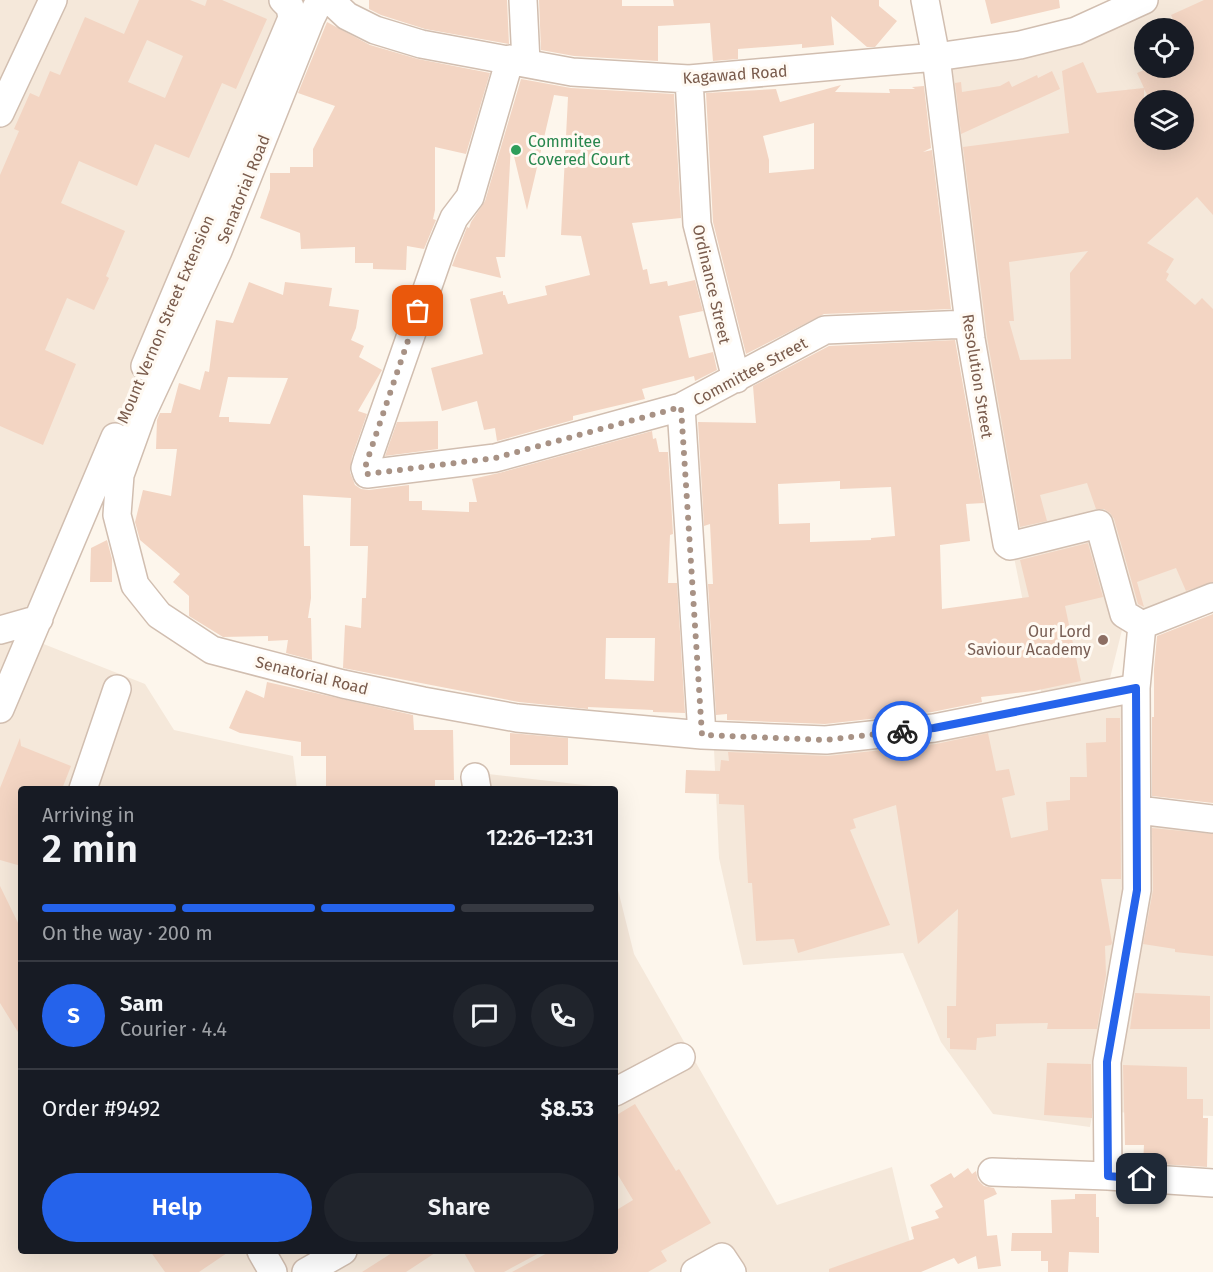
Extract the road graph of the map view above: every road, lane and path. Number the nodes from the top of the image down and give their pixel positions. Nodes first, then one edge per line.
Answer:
1 (54, 0) edge
2 (320, 0) edge
3 (330, 0) edge
4 (523, 0) edge
5 (925, 0) edge
6 (1144, 0) edge
7 (288, 9) edge
8 (936, 57) junction
9 (518, 61) junction
10 (689, 79) junction
11 (0, 113) edge
12 (969, 324) junction
13 (736, 379) junction
14 (681, 407) junction
15 (1213, 597) edge
16 (39, 619) junction
17 (1142, 625) junction
18 (0, 630) edge
19 (1136, 688) junction
20 (117, 689) dead end
21 (0, 709) edge
22 (702, 735) junction
23 (84, 786) edge
24 (1138, 810) junction
25 (1213, 819) edge
26 (681, 1057) dead end
27 (618, 1090) edge
28 (992, 1172) dead end
29 (1108, 1176) junction
30 (1213, 1183) edge
31 (263, 1254) edge
32 (338, 1254) edge
33 (725, 1265) edge
34 (273, 1272) edge
35 (306, 1272) edge
36 (695, 1272) edge

1 - 11 street
2 - 22 street, Senatorial Road
3 - 9 street, Kagawad Road
4 - 9 street
5 - 8 street, Resolution Street
6 - 8 street, Kagawad Road
7 - 16 street, Mount Vernon Street Extension
8 - 10 street, Kagawad Road
8 - 12 street, Resolution Street
9 - 10 street, Kagawad Road
9 - 14 street, Committee Street
10 - 13 street, Ordinance Street
12 - 13 street, Committee Street
12 - 17 street, Resolution Street
13 - 14 street, Committee Street
14 - 22 street
15 - 17 street
16 - 18 street
16 - 21 street, Mount Vernon Street Extension
17 - 19 street
19 - 22 street, Senatorial Road
19 - 24 street
20 - 23 street
24 - 25 street
24 - 29 street
26 - 27 street
28 - 29 street
29 - 30 street
31 - 34 street
32 - 35 street
33 - 36 street

